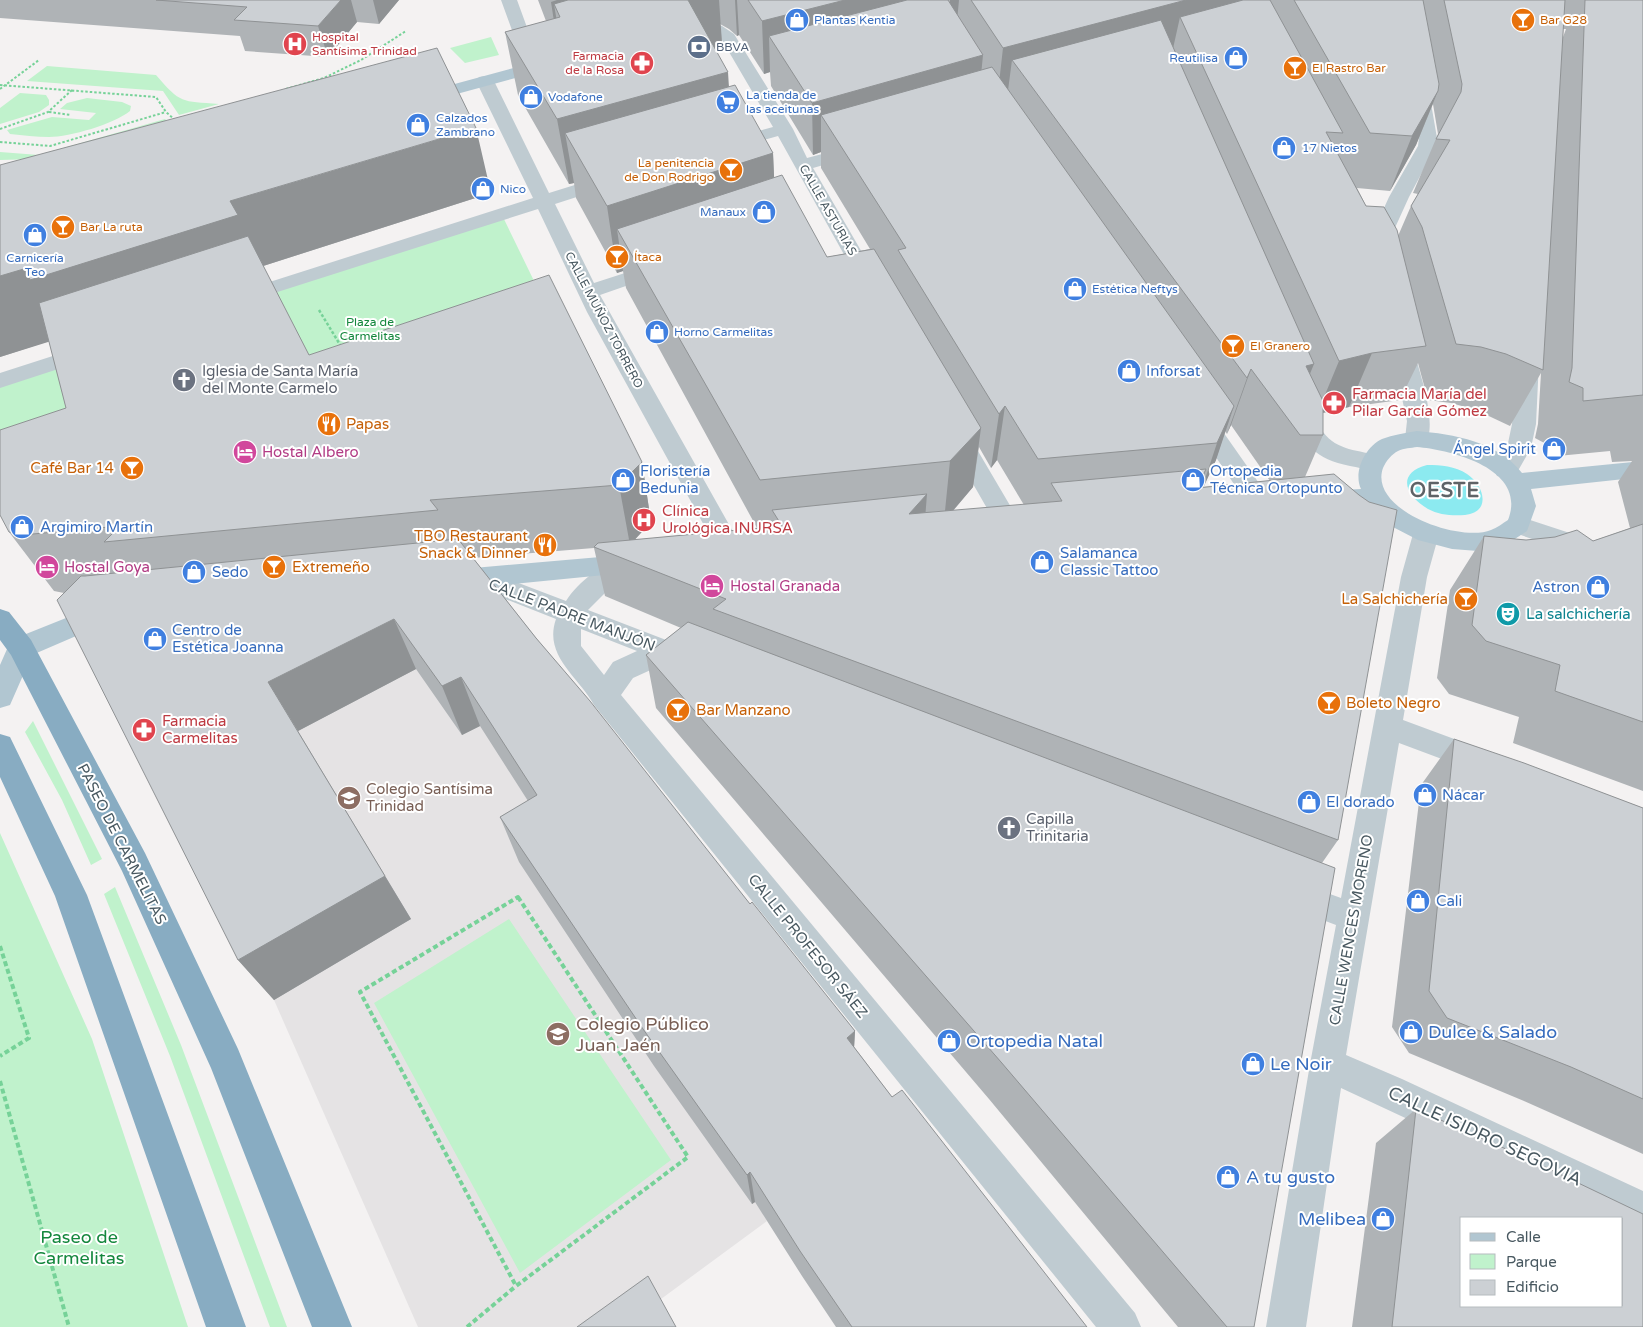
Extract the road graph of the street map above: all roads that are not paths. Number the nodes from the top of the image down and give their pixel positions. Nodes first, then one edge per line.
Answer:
1 (509, 0) edge
2 (684, 0) edge
3 (725, 16) dead end
4 (698, 22) junction
5 (680, 27) edge
6 (563, 60) edge
7 (537, 67) junction
8 (1417, 71) edge
9 (485, 81) junction
10 (405, 104) edge
11 (784, 129) junction
12 (874, 144) edge
13 (713, 150) edge
14 (802, 165) junction
15 (630, 174) edge
16 (543, 200) junction
17 (828, 210) junction
18 (807, 218) edge
19 (1364, 237) edge
20 (680, 260) edge
21 (588, 292) junction
22 (879, 298) edge
23 (217, 306) edge
24 (1398, 330) edge
25 (113, 343) edge
26 (1529, 346) edge
27 (0, 381) edge
28 (1293, 393) edge
29 (1188, 399) edge
30 (948, 419) edge
31 (1417, 439) junction
32 (1372, 462) junction
33 (1643, 469) edge
34 (1511, 476) junction
35 (1376, 496) junction
36 (1259, 502) junction
37 (1230, 504) edge
38 (1019, 524) joint
39 (1518, 525) junction
40 (980, 528) edge
41 (1426, 534) junction
42 (742, 552) joint
43 (703, 556) edge
44 (655, 560) edge
45 (626, 565) junction
46 (1643, 567) edge
47 (476, 578) junction
48 (427, 583) edge
49 (131, 614) edge
50 (570, 615) junction
51 (0, 619) edge
52 (21, 648) junction
53 (667, 652) junction
54 (713, 670) edge
55 (0, 697) edge
56 (604, 697) junction
57 (1388, 727) junction
58 (0, 746) edge
59 (1504, 771) edge
60 (1268, 885) edge
61 (1354, 917) junction
62 (1327, 1064) junction
63 (1643, 1210) edge
64 (226, 1327) edge
65 (332, 1327) edge
66 (1121, 1327) edge
67 (1286, 1327) edge

1 - 7 street
2 - 4 street
3 - 4 main road
4 - 5 main road
4 - 11 street, CALLE ASTURIAS
6 - 7 main road
7 - 9 main road
8 - 19 street
9 - 10 main road
9 - 16 street, CALLE MUÑOZ TORRERO
11 - 13 street
11 - 14 street, CALLE ASTURIAS
12 - 14 street
14 - 17 street, CALLE ASTURIAS
15 - 16 street
16 - 21 street, CALLE MUÑOZ TORRERO
16 - 23 street
17 - 18 street
17 - 22 street, CALLE ASTURIAS
20 - 21 street
21 - 42 street, CALLE MUÑOZ TORRERO
24 - 31 street
25 - 27 street
26 - 34 street
28 - 32 street
29 - 36 street
30 - 38 street
31 - 32 main road
31 - 34 main road
32 - 35 main road
33 - 34 main road
34 - 39 main road
35 - 36 main road
35 - 41 main road
36 - 37 main road
38 - 40 main road
39 - 41 main road
39 - 46 street
41 - 57 street, CALLE WENCES MORENO
42 - 43 main road
44 - 45 main road
45 - 47 main road
45 - 50 street, CALLE PROFESOR SÁEZ
47 - 48 main road
47 - 50 street, CALLE PADRE MANJÓN
49 - 52 main road
50 - 53 street, CALLE PADRE MANJÓN
50 - 56 street, CALLE PROFESOR SÁEZ
51 - 52 highway, PASEO DE CARMELITAS
52 - 55 main road
52 - 65 highway, PASEO DE CARMELITAS
53 - 54 street, CALLE PADRE MANJÓN
53 - 56 street, CALLE PADRE MANJÓN
56 - 66 street, CALLE PROFESOR SÁEZ
57 - 59 street
57 - 61 street, CALLE WENCES MORENO
58 - 64 highway
60 - 61 street
61 - 62 street, CALLE WENCES MORENO
62 - 63 street, CALLE ISIDRO SEGOVIA
62 - 67 street, CALLE WENCES MORENO

